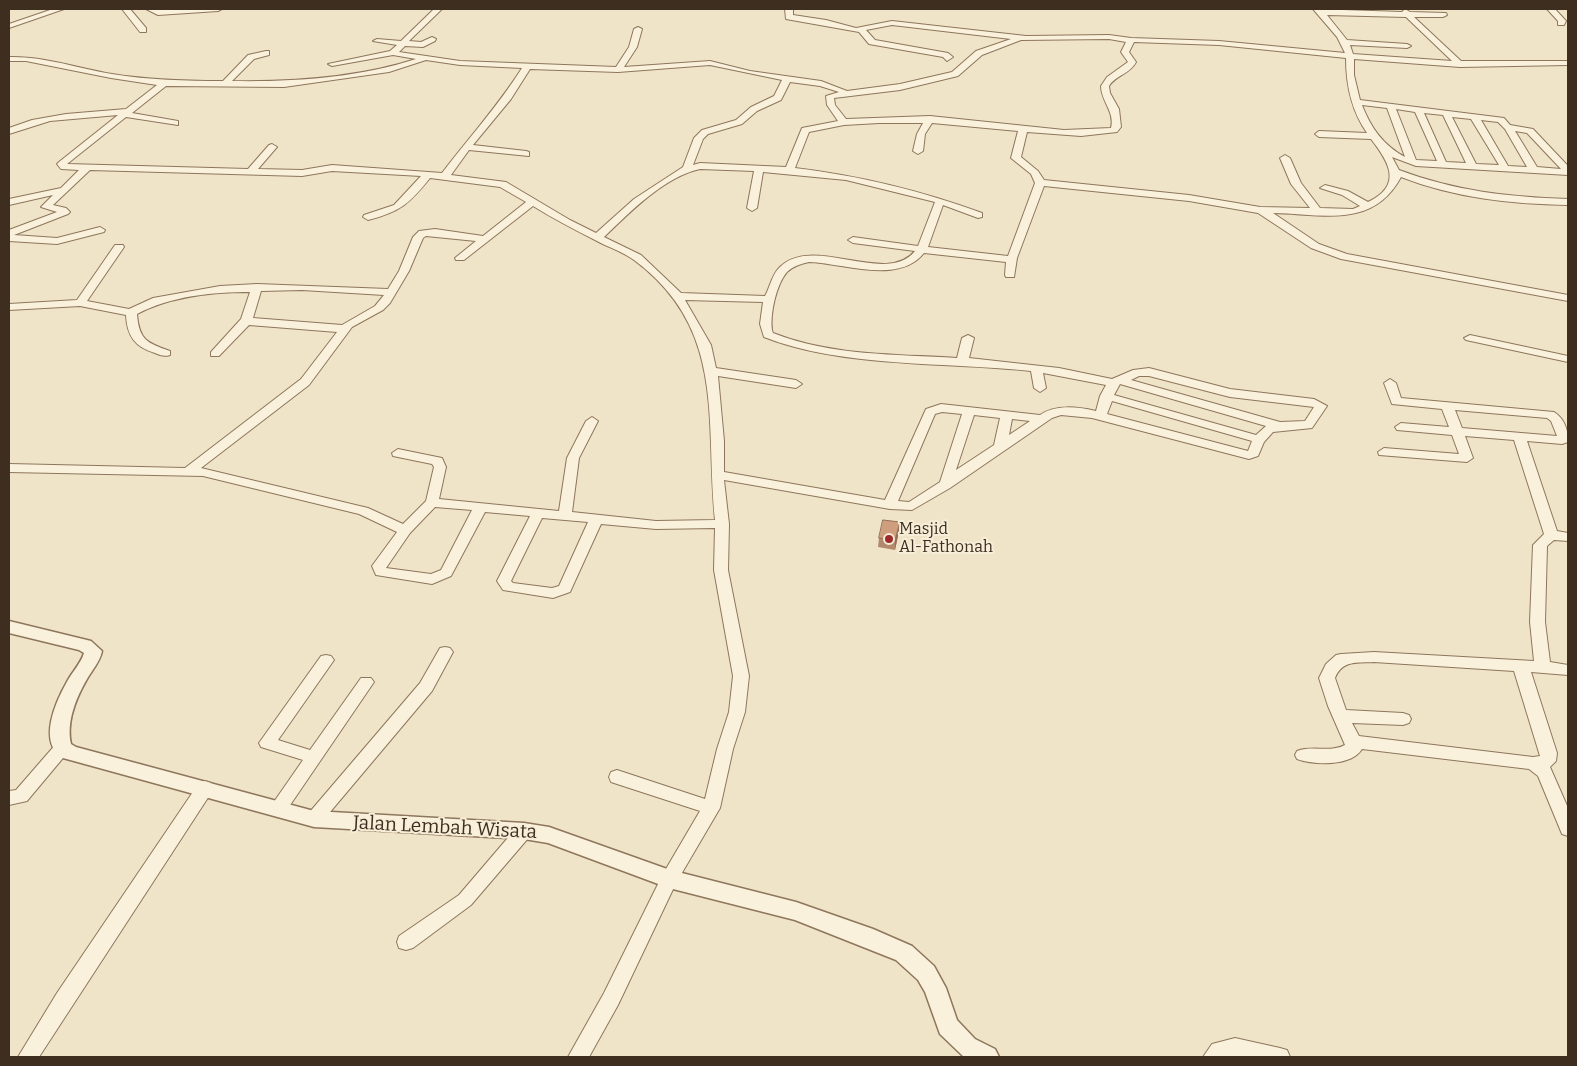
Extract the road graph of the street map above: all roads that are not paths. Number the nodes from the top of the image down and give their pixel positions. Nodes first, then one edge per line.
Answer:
1 (60, 9) edge
2 (126, 9) edge
3 (150, 9) edge
4 (218, 9) edge
5 (438, 9) edge
6 (790, 9) edge
7 (1551, 9) edge
8 (1319, 11) edge
9 (1406, 12) edge
10 (1443, 15) dead end
11 (1568, 16) edge
12 (9, 26) edge
13 (638, 29) dead end
14 (143, 30) dead end
15 (862, 30) junction
16 (1026, 38) junction
17 (432, 40) dead end
18 (1131, 40) junction
19 (1420, 40) dead end
20 (377, 41) dead end
21 (403, 42) junction
22 (1343, 42) junction
23 (1434, 42) junction
24 (1407, 46) dead end
25 (266, 53) dead end
26 (393, 53) junction
27 (1350, 56) junction
28 (426, 58) junction
29 (9, 59) edge
30 (947, 59) dead end
31 (1568, 63) edge
32 (332, 64) dead end
33 (1460, 64) junction
34 (527, 66) junction
35 (618, 70) junction
36 (787, 79) junction
37 (164, 83) junction
38 (225, 84) junction
39 (848, 93) junction
40 (1357, 102) junction
41 (1390, 106) junction
42 (1418, 109) junction
43 (124, 113) junction
44 (1446, 113) junction
45 (1474, 116) junction
46 (34, 118) dead end
47 (930, 119) junction
48 (844, 122) junction
49 (175, 123) dead end
50 (22, 126) junction
51 (1508, 127) junction
52 (1023, 128) junction
53 (9, 131) edge
54 (1319, 134) dead end
55 (1375, 140) junction
56 (272, 147) dead end
57 (466, 147) junction
58 (918, 151) dead end
59 (526, 154) dead end
60 (1285, 158) dead end
61 (1412, 162) junction
62 (1443, 164) junction
63 (1473, 166) junction
64 (687, 168) junction
65 (1505, 168) junction
66 (86, 169) junction
67 (759, 169) junction
68 (789, 170) junction
69 (1534, 170) junction
70 (250, 172) junction
71 (1396, 172) junction
72 (1568, 172) edge
73 (428, 174) junction
74 (445, 176) junction
75 (1040, 183) junction
76 (1325, 188) dead end
77 (64, 190) junction
78 (940, 201) junction
79 (9, 202) edge
80 (532, 202) junction
81 (1568, 202) edge
82 (1369, 206) junction
83 (46, 207) junction
84 (752, 208) dead end
85 (1260, 210) junction
86 (1318, 212) junction
87 (978, 215) dead end
88 (368, 217) dead end
89 (100, 230) dead end
90 (598, 237) junction
91 (11, 238) edge
92 (484, 239) junction
93 (853, 240) dead end
94 (119, 247) dead end
95 (922, 251) junction
96 (460, 258) dead end
97 (1012, 258) junction
98 (1010, 275) dead end
99 (257, 287) junction
100 (390, 292) junction
101 (678, 296) junction
102 (1568, 298) edge
103 (770, 299) junction
104 (80, 303) junction
105 (9, 308) edge
106 (131, 313) junction
107 (246, 321) junction
108 (345, 329) junction
109 (968, 338) dead end
110 (1470, 338) dead end
111 (166, 353) dead end
112 (215, 354) dead end
113 (1568, 360) edge
114 (962, 362) junction
115 (1037, 369) junction
116 (711, 371) junction
117 (1116, 382) junction
118 (1390, 383) dead end
119 (796, 384) dead end
120 (1040, 388) dead end
121 (1106, 396) junction
122 (1447, 405) junction
123 (969, 412) junction
124 (1007, 416) junction
125 (1100, 416) junction
126 (1042, 419) junction
127 (592, 421) dead end
128 (1276, 425) junction
129 (1401, 427) dead end
130 (1458, 432) junction
131 (1519, 437) junction
132 (1258, 439) junction
133 (1000, 447) junction
134 (1384, 452) dead end
135 (398, 453) dead end
136 (9, 468) edge
137 (190, 470) junction
138 (717, 475) junction
139 (945, 484) junction
140 (432, 502) junction
141 (890, 505) junction
142 (480, 506) junction
143 (538, 513) junction
144 (565, 516) junction
145 (596, 519) junction
146 (722, 524) junction
147 (404, 530) junction
148 (1551, 535) junction
149 (1568, 537) edge
150 (9, 627) edge
151 (445, 652) dead end
152 (326, 660) dead end
153 (1516, 664) junction
154 (1543, 666) junction
155 (1568, 670) edge
156 (366, 682) dead end
157 (1340, 716) junction
158 (1403, 719) dead end
159 (1353, 741) junction
160 (62, 748) junction
161 (1303, 756) dead end
162 (313, 757) junction
163 (1533, 763) junction
164 (617, 777) dead end
165 (205, 788) junction
166 (9, 798) edge
167 (711, 808) junction
168 (278, 809) junction
169 (314, 819) junction
170 (1568, 830) edge
171 (524, 831) junction
172 (669, 879) junction
173 (406, 942) dead end
174 (28, 1057) edge
175 (578, 1057) edge
176 (987, 1057) edge
177 (1213, 1057) edge
178 (1280, 1057) edge

1 - 12 street
2 - 14 street
3 - 4 street
5 - 21 street
6 - 15 street
7 - 11 street
8 - 9 street
8 - 22 street
9 - 10 street
9 - 23 street
13 - 35 street
15 - 16 street
15 - 30 street
16 - 18 street
16 - 39 street
17 - 21 street
18 - 27 street
18 - 52 street
19 - 23 street
20 - 21 street
21 - 26 street
22 - 24 street
22 - 27 street
23 - 33 street
25 - 38 street
26 - 28 street
26 - 32 street
27 - 33 street
27 - 40 street
28 - 34 street
28 - 38 street
29 - 37 street
31 - 33 street
34 - 35 street
34 - 57 street
35 - 36 street
36 - 39 street
36 - 64 street
37 - 38 street
37 - 43 street
39 - 48 street
40 - 41 street
40 - 55 street
41 - 42 street
41 - 61 street
42 - 44 street
42 - 62 street
43 - 49 street
43 - 50 street
43 - 66 street
44 - 45 street
44 - 63 street
45 - 51 street
45 - 65 street
46 - 50 street
47 - 48 street
47 - 52 street
47 - 58 street
48 - 68 street
50 - 53 street
51 - 69 street
51 - 72 street
52 - 75 street
54 - 55 street
55 - 61 street
55 - 71 street
56 - 70 street
57 - 59 street
57 - 74 street
60 - 86 street
61 - 62 street
62 - 63 street
63 - 65 street
64 - 67 street
64 - 90 street
65 - 69 street
66 - 70 street
66 - 77 street
67 - 68 street
67 - 84 street
68 - 78 street
69 - 72 street
70 - 73 street
71 - 81 street
71 - 82 street
73 - 74 street
73 - 88 street
74 - 80 street
75 - 85 street
75 - 97 street
76 - 82 street
77 - 79 street
77 - 83 street
78 - 87 street
78 - 95 street
80 - 90 street
80 - 92 street
82 - 86 street
83 - 91 street
83 - 91 street
85 - 86 street
85 - 102 street
89 - 91 street
90 - 101 street
92 - 96 street
92 - 100 street
93 - 95 street
94 - 104 street
95 - 97 street
95 - 103 street
97 - 98 street
99 - 100 street
99 - 106 street
99 - 107 street
100 - 108 street
101 - 103 street
101 - 116 street
103 - 114 street
104 - 105 street
104 - 106 street
106 - 111 street
107 - 108 street
107 - 112 street
108 - 137 street
109 - 114 street
110 - 113 street
114 - 115 street
115 - 117 street
115 - 120 street
116 - 119 street
116 - 138 street
117 - 121 street
117 - 128 street
117 - 128 street
118 - 122 street
121 - 125 street
121 - 132 street
122 - 130 street
122 - 131 street
123 - 124 street
123 - 139 street
123 - 141 street
124 - 126 street
124 - 133 street
125 - 126 street
125 - 132 street
126 - 133 street
127 - 144 street
128 - 132 street
129 - 130 street
130 - 131 street
130 - 134 street
131 - 148 street
133 - 139 street
135 - 140 street
136 - 137 street
137 - 147 street
138 - 141 street
138 - 146 street
139 - 141 street
140 - 142 street
140 - 147 street
142 - 143 street
142 - 147 street
143 - 144 street
143 - 145 street
144 - 145 street
145 - 146 street
146 - 167 street
148 - 149 street
148 - 154 street
150 - 160 street
151 - 169 street
152 - 162 street
153 - 154 street
153 - 157 street
153 - 163 street
154 - 155 street
156 - 162 street
157 - 158 street
157 - 159 street
159 - 161 street
159 - 163 street
160 - 165 street, Jalan Lembah Wisata
160 - 166 street
162 - 168 street
163 - 170 street
164 - 167 street
165 - 168 street, Jalan Lembah Wisata
165 - 174 street
167 - 172 street
168 - 169 street, Jalan Lembah Wisata
169 - 171 street, Jalan Lembah Wisata
171 - 172 street, Jalan Lembah Wisata
171 - 173 street
172 - 175 street
172 - 176 street, Jalan Lembah Wisata
177 - 178 street

